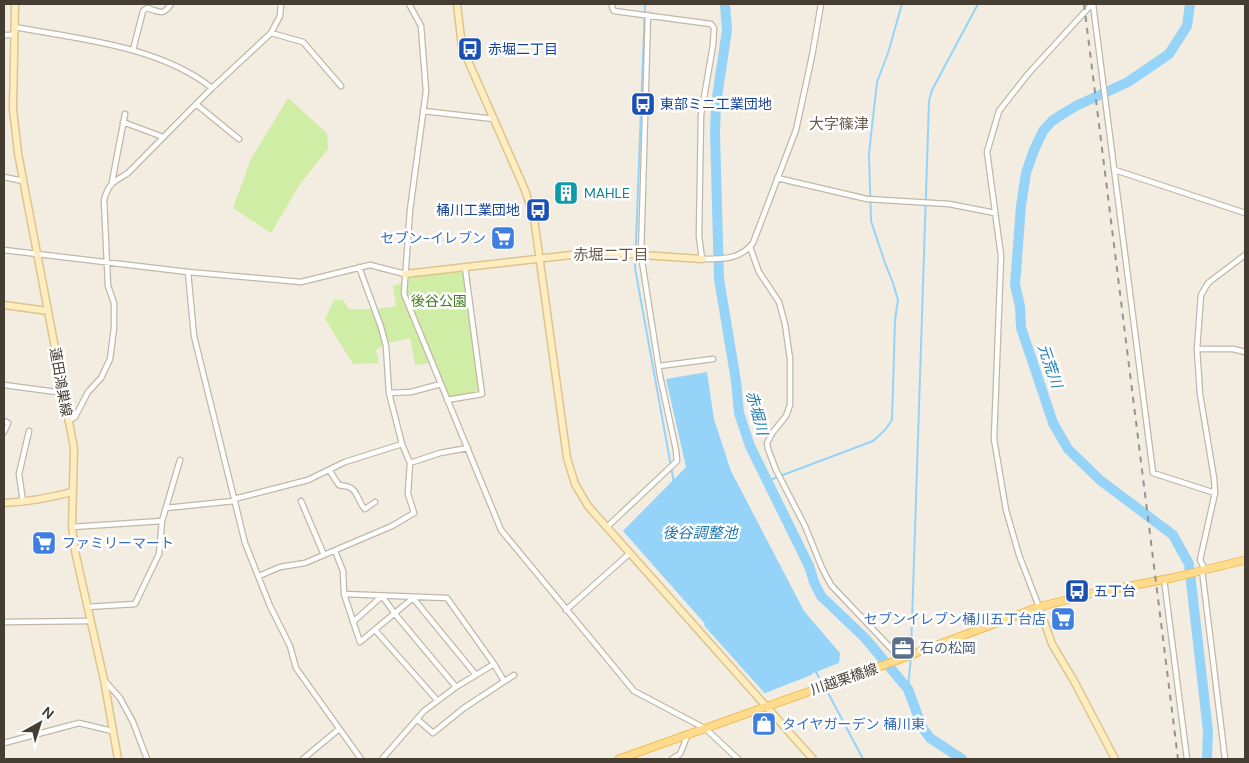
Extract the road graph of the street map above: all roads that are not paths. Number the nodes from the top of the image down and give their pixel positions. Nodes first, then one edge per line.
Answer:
1 (15, 4) edge
2 (171, 4) edge
3 (281, 4) edge
4 (409, 4) edge
5 (456, 4) edge
6 (612, 4) edge
7 (821, 4) edge
8 (1092, 4) edge
9 (648, 15) junction
10 (14, 27) junction
11 (271, 33) junction
12 (4, 35) edge
13 (15, 35) junction
14 (133, 50) junction
15 (341, 86) dead end
16 (212, 88) junction
17 (196, 104) junction
18 (424, 112) junction
19 (124, 114) dead end
20 (494, 119) junction
21 (123, 122) junction
22 (163, 137) junction
23 (239, 140) dead end
24 (1115, 170) junction
25 (4, 177) edge
26 (778, 178) junction
27 (23, 181) junction
28 (112, 182) junction
29 (995, 213) junction
30 (1245, 213) edge
31 (750, 247) junction
32 (4, 250) edge
33 (38, 254) junction
34 (641, 255) junction
35 (1245, 255) edge
36 (541, 259) junction
37 (702, 259) junction
38 (106, 262) junction
39 (359, 267) junction
40 (465, 267) junction
41 (188, 272) junction
42 (405, 274) junction
43 (4, 305) edge
44 (48, 310) junction
45 (1198, 349) junction
46 (1245, 352) edge
47 (713, 359) dead end
48 (660, 366) junction
49 (441, 384) junction
50 (4, 385) edge
51 (64, 393) junction
52 (389, 393) junction
53 (447, 400) junction
54 (4, 421) edge
55 (68, 421) junction
56 (29, 430) dead end
57 (4, 432) edge
58 (402, 444) junction
59 (468, 448) junction
60 (180, 460) dead end
61 (410, 463) junction
62 (330, 470) junction
63 (72, 492) junction
64 (1214, 493) junction
65 (234, 500) junction
66 (301, 501) dead end
67 (23, 502) junction
68 (375, 502) dead end
69 (4, 503) edge
70 (166, 508) junction
71 (162, 521) junction
72 (72, 526) junction
73 (606, 527) junction
74 (335, 551) junction
75 (630, 554) junction
76 (324, 555) junction
77 (1245, 560) edge
78 (1203, 570) junction
79 (259, 576) junction
80 (1168, 578) junction
81 (344, 594) junction
82 (382, 596) junction
83 (413, 598) junction
84 (87, 607) junction
85 (1039, 607) junction
86 (566, 610) junction
87 (395, 614) junction
88 (90, 621) junction
89 (4, 622) edge
90 (353, 622) junction
91 (375, 630) junction
92 (899, 660) junction
93 (494, 664) junction
94 (476, 675) junction
95 (514, 675) dead end
96 (104, 680) junction
97 (504, 682) junction
98 (456, 687) junction
99 (437, 700) junction
100 (766, 707) junction
101 (417, 719) junction
102 (339, 729) junction
103 (706, 729) junction
104 (112, 731) junction
105 (688, 734) junction
106 (4, 743) edge
107 (118, 759) edge
108 (147, 759) edge
109 (303, 759) edge
110 (361, 759) edge
111 (382, 759) edge
112 (618, 759) edge
113 (672, 759) edge
114 (738, 759) edge
115 (813, 759) edge
116 (1115, 759) edge
117 (1187, 759) edge
118 (1225, 759) edge

1 - 10 street, 蓮田鴻巣線
2 - 14 street
3 - 11 street
4 - 18 street
5 - 20 street
6 - 9 street
7 - 26 street
8 - 24 street
8 - 29 street
9 - 34 street
9 - 37 street
10 - 13 street, 蓮田鴻巣線
10 - 14 street
11 - 15 street
11 - 16 street
12 - 13 street
13 - 27 street, 蓮田鴻巣線
14 - 16 street
16 - 17 street
17 - 22 street
17 - 23 street
18 - 20 street
18 - 42 street
19 - 21 street
20 - 36 street
21 - 22 street
21 - 28 street
22 - 28 street
24 - 30 street
24 - 64 street
25 - 27 street
26 - 29 street
26 - 31 street
27 - 33 street, 蓮田鴻巣線
28 - 38 street
29 - 85 street
31 - 37 street
31 - 92 street
32 - 33 street
33 - 38 street
33 - 44 street, 蓮田鴻巣線
34 - 36 street
34 - 37 street
34 - 48 street
35 - 45 street
36 - 40 street
36 - 73 street
38 - 41 street
38 - 55 street
39 - 41 street
39 - 42 street
39 - 52 street
40 - 42 street
40 - 53 street
41 - 65 street
42 - 49 street
43 - 44 street
44 - 51 street, 蓮田鴻巣線
45 - 46 street
45 - 64 street
47 - 48 street
48 - 73 street
49 - 52 street
49 - 53 street
50 - 51 street
51 - 55 street, 蓮田鴻巣線
52 - 58 street
53 - 59 street
54 - 57 street
55 - 63 street, 蓮田鴻巣線
56 - 67 street
58 - 61 street
58 - 62 street
59 - 61 street
59 - 86 street
60 - 70 street
61 - 74 street
62 - 65 street
62 - 68 street
63 - 67 street
63 - 72 street, 蓮田鴻巣線
64 - 78 street
65 - 70 street
65 - 79 street
66 - 76 street
67 - 69 street
70 - 71 street
71 - 72 street
71 - 84 street
72 - 84 street, 蓮田鴻巣線
73 - 75 street
74 - 76 street
74 - 81 street
75 - 86 street
75 - 100 street
76 - 79 street
77 - 78 main road, 川越栗橋線
78 - 80 main road, 川越栗橋線
78 - 118 street
79 - 102 street
80 - 85 main road, 川越栗橋線
80 - 117 street
81 - 82 street
81 - 90 street
82 - 83 street
82 - 87 street
82 - 90 street
83 - 87 street
83 - 93 street
83 - 94 street
84 - 88 street, 蓮田鴻巣線
85 - 92 main road, 川越栗橋線
85 - 116 street
86 - 103 street
87 - 91 street
87 - 98 street
88 - 89 street
88 - 96 street, 蓮田鴻巣線
90 - 91 street
91 - 99 street
92 - 100 main road, 川越栗橋線
93 - 94 street
93 - 97 street
94 - 98 street
95 - 97 street
96 - 104 street, 蓮田鴻巣線
96 - 108 street
97 - 101 street
98 - 99 street
99 - 101 street
100 - 103 main road, 川越栗橋線
100 - 115 street
101 - 111 street
102 - 109 street
102 - 110 street
103 - 105 main road, 川越栗橋線
103 - 114 street
104 - 106 street
104 - 107 street, 蓮田鴻巣線
105 - 112 main road, 川越栗橋線
105 - 113 street

